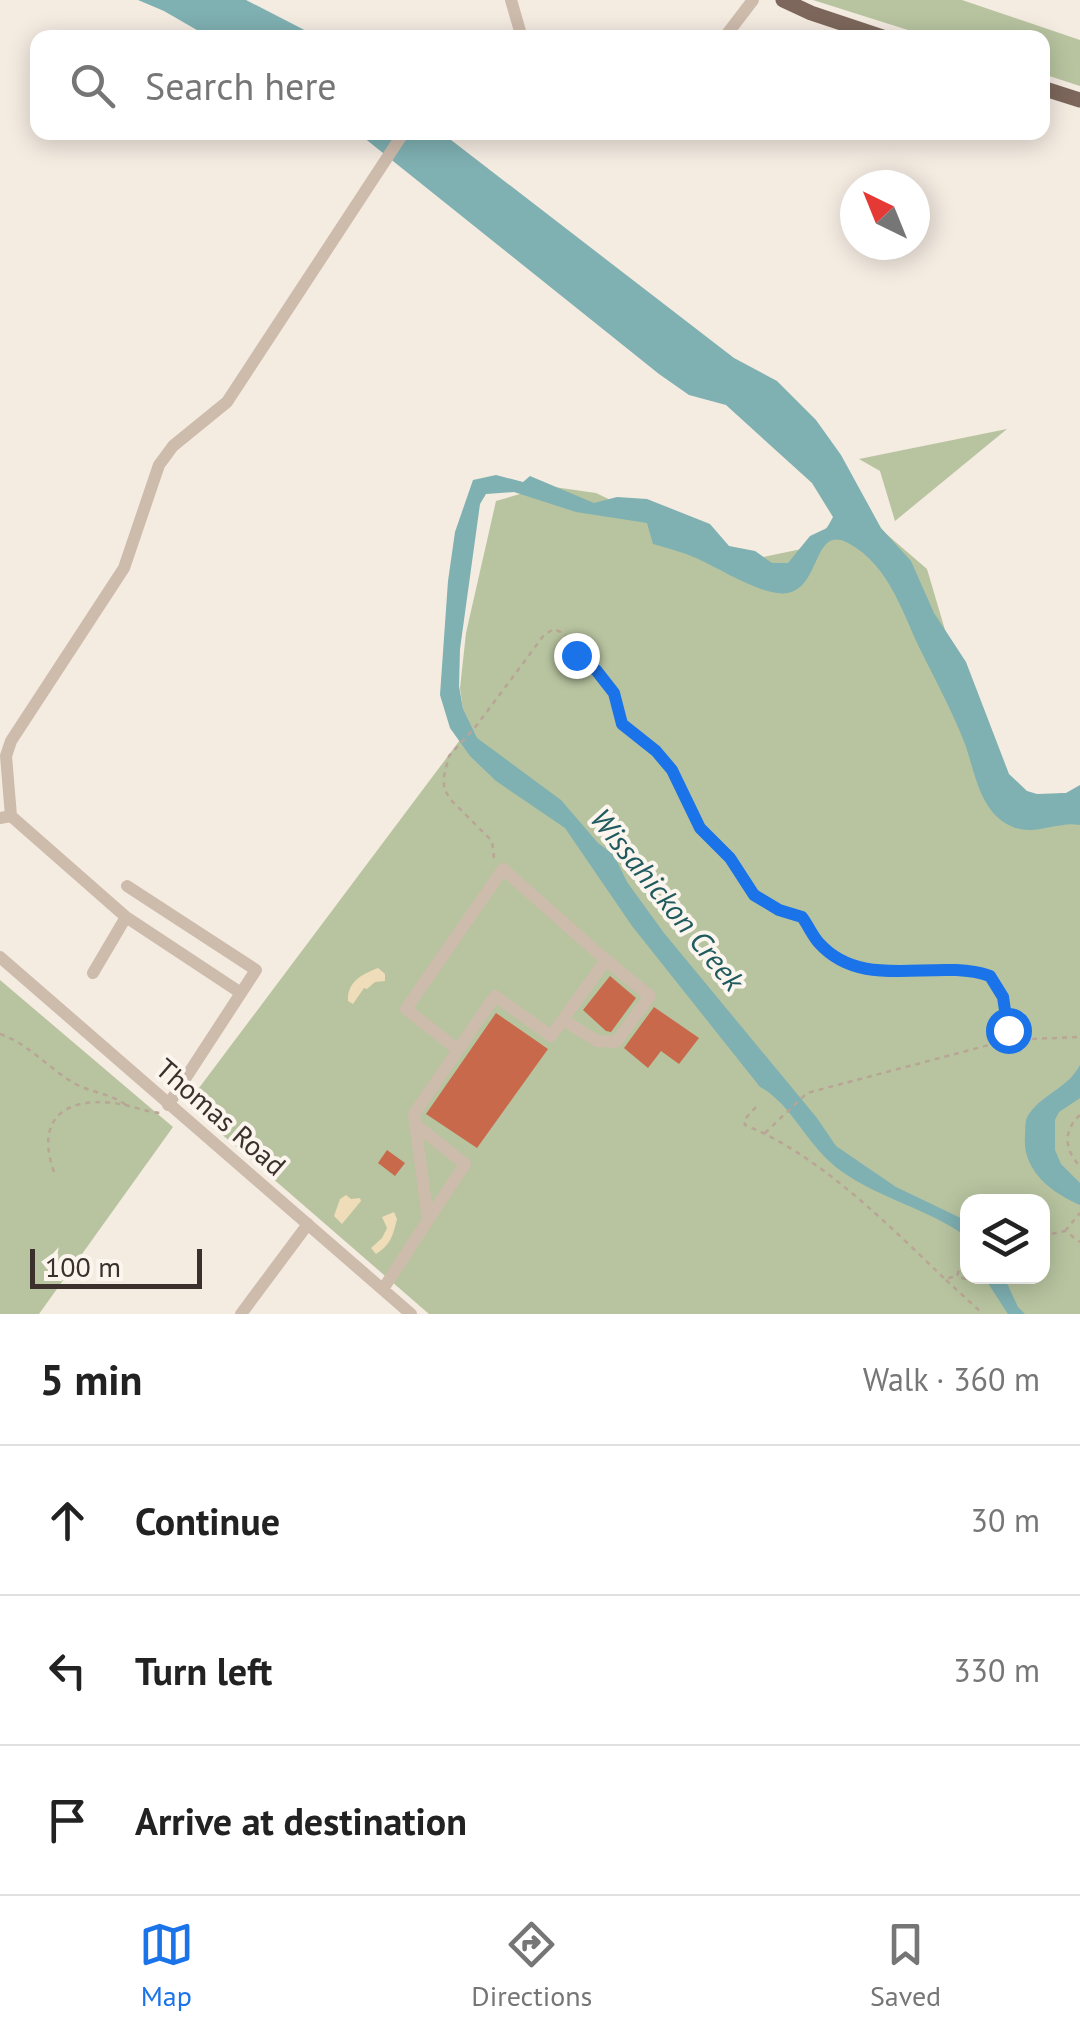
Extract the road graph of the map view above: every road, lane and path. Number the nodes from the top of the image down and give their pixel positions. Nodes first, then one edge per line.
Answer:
1 (512, 0) edge
2 (753, 0) edge
3 (782, 0) edge
4 (520, 30) edge
5 (730, 30) edge
6 (862, 30) edge
7 (1050, 91) edge
8 (1080, 100) edge
9 (399, 140) edge
10 (5, 817) edge
11 (503, 870) junction
12 (128, 886) dead end
13 (126, 916) junction
14 (0, 957) edge
15 (606, 960) junction
16 (93, 973) dead end
17 (241, 992) junction
18 (563, 1020) junction
19 (0, 1034) edge
20 (1080, 1037) edge
21 (1008, 1040) junction
22 (458, 1050) junction
23 (168, 1105) junction
24 (128, 1106) junction
25 (756, 1107) dead end
26 (1080, 1115) edge
27 (416, 1125) junction
28 (766, 1133) junction
29 (1080, 1166) edge
30 (54, 1172) dead end
31 (1080, 1213) edge
32 (428, 1220) junction
33 (308, 1224) junction
34 (1065, 1231) junction
35 (1050, 1234) edge
36 (1080, 1242) edge
37 (960, 1270) edge
38 (958, 1276) joint
39 (945, 1279) junction
40 (382, 1289) junction
41 (241, 1314) edge
42 (411, 1314) edge
43 (983, 1314) edge

1 - 4 street
2 - 5 street
3 - 6 main road
7 - 8 main road
9 - 10 street
10 - 13 street
11 - 15 street
11 - 21 path
11 - 22 street
12 - 17 street
13 - 16 street
13 - 17 street
14 - 23 street, Thomas Road
15 - 18 street
15 - 18 street
17 - 23 street
18 - 22 street
19 - 24 path
20 - 21 path
21 - 28 path
22 - 27 street
23 - 24 path
23 - 33 street, Thomas Road
24 - 30 path
25 - 28 path
26 - 29 path
27 - 32 street
27 - 32 street
28 - 39 path
31 - 34 path
32 - 40 street
33 - 40 street, Thomas Road
33 - 41 street
34 - 35 path
34 - 36 path
37 - 38 path
38 - 39 path
39 - 43 path
40 - 42 street, Thomas Road

